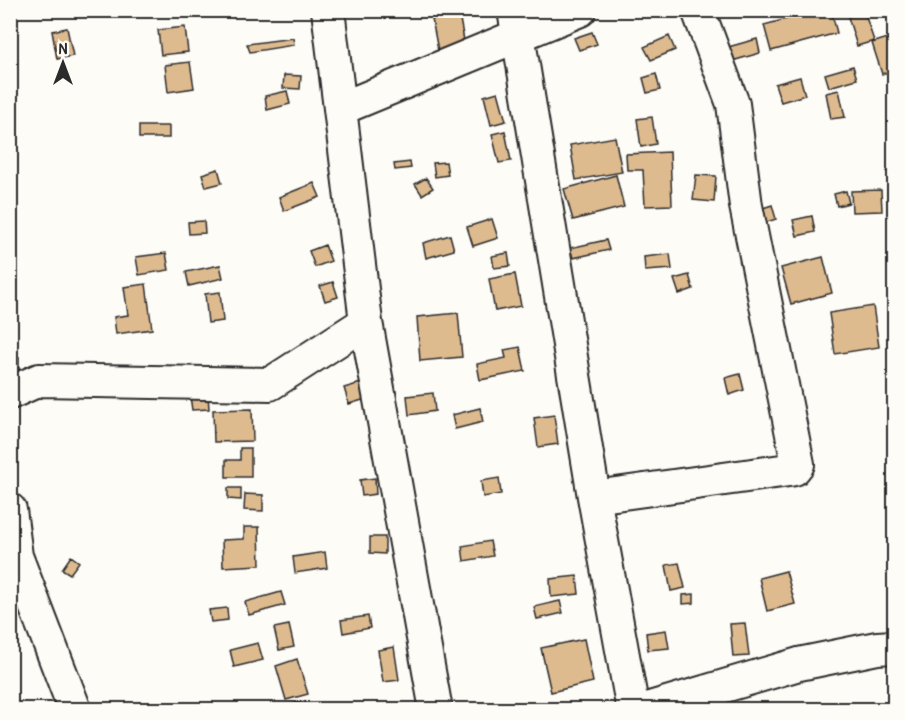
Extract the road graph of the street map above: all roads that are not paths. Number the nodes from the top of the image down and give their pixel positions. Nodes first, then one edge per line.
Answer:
1 (328, 10) edge
2 (580, 10) edge
3 (698, 10) edge
4 (516, 23) edge
5 (340, 109) junction
6 (366, 322) junction
7 (10, 393) edge
8 (594, 497) junction
9 (10, 510) edge
10 (894, 647) edge
11 (75, 710) edge
12 (436, 710) edge
13 (633, 710) edge
14 (643, 710) edge

1 - 5 street
2 - 4 street
3 - 8 street
4 - 5 street
4 - 8 street
5 - 6 street
6 - 7 street
6 - 12 street
8 - 13 street
9 - 11 street
10 - 14 street

